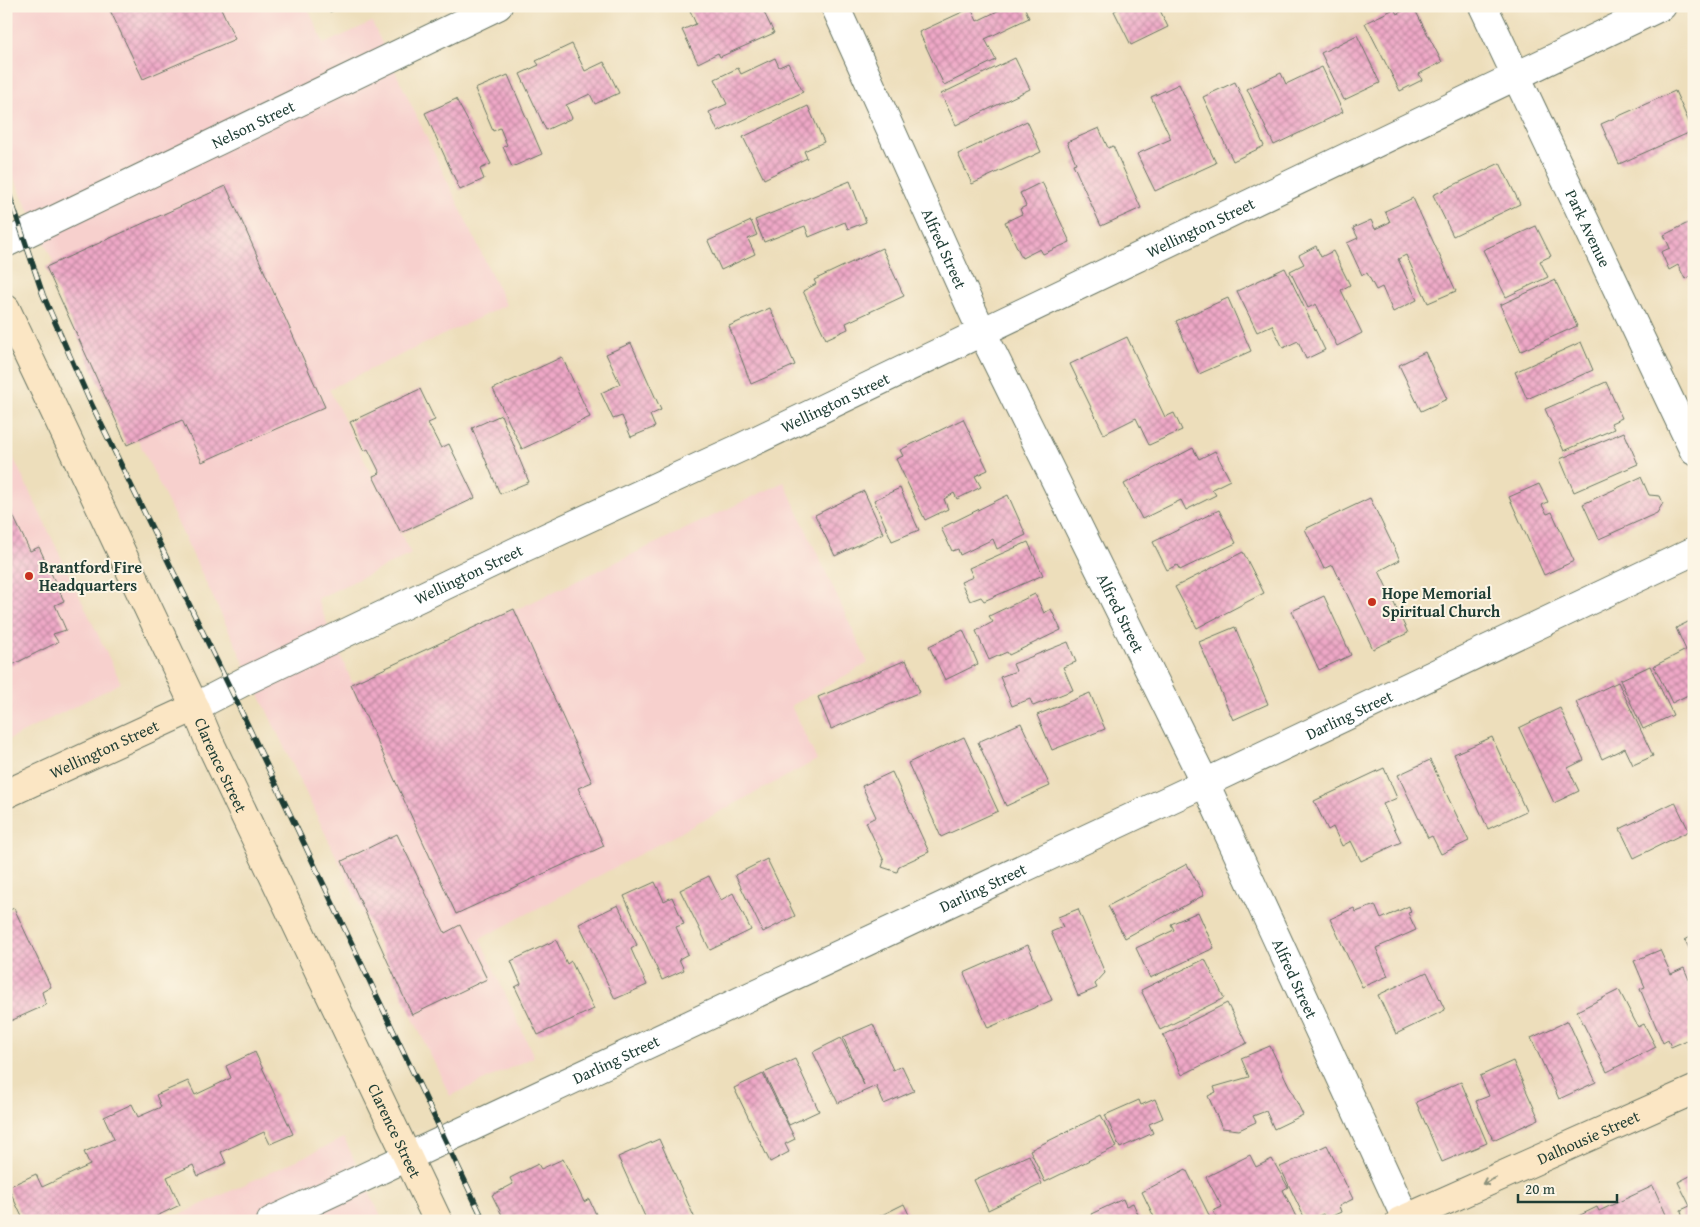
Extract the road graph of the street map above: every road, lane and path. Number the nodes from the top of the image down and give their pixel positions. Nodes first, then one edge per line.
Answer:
1 (498, 6) edge
2 (835, 6) edge
3 (1483, 6) edge
4 (1662, 6) edge
5 (1517, 76) junction
6 (6, 243) edge
7 (6, 309) edge
8 (982, 332) junction
9 (1694, 451) edge
10 (1694, 551) edge
11 (195, 707) junction
12 (1205, 783) junction
13 (6, 794) edge
14 (1694, 1090) edge
15 (407, 1156) junction
16 (1405, 1220) edge
17 (272, 1221) edge
18 (438, 1221) edge

1 - 6 street, Nelson Street
2 - 8 street, Alfred Street
3 - 5 street, Park Avenue
4 - 5 street, Wellington Street
5 - 8 street, Wellington Street
5 - 9 street, Park Avenue
7 - 11 main road, Clarence Street
8 - 11 street, Wellington Street
8 - 12 street, Alfred Street
10 - 12 street, Darling Street
11 - 13 main road, Wellington Street
11 - 15 main road, Clarence Street
12 - 15 street, Darling Street
12 - 16 street, Alfred Street
14 -> 16 main road, Dalhousie Street
15 - 17 street, Darling Street
15 - 18 main road, Clarence Street

